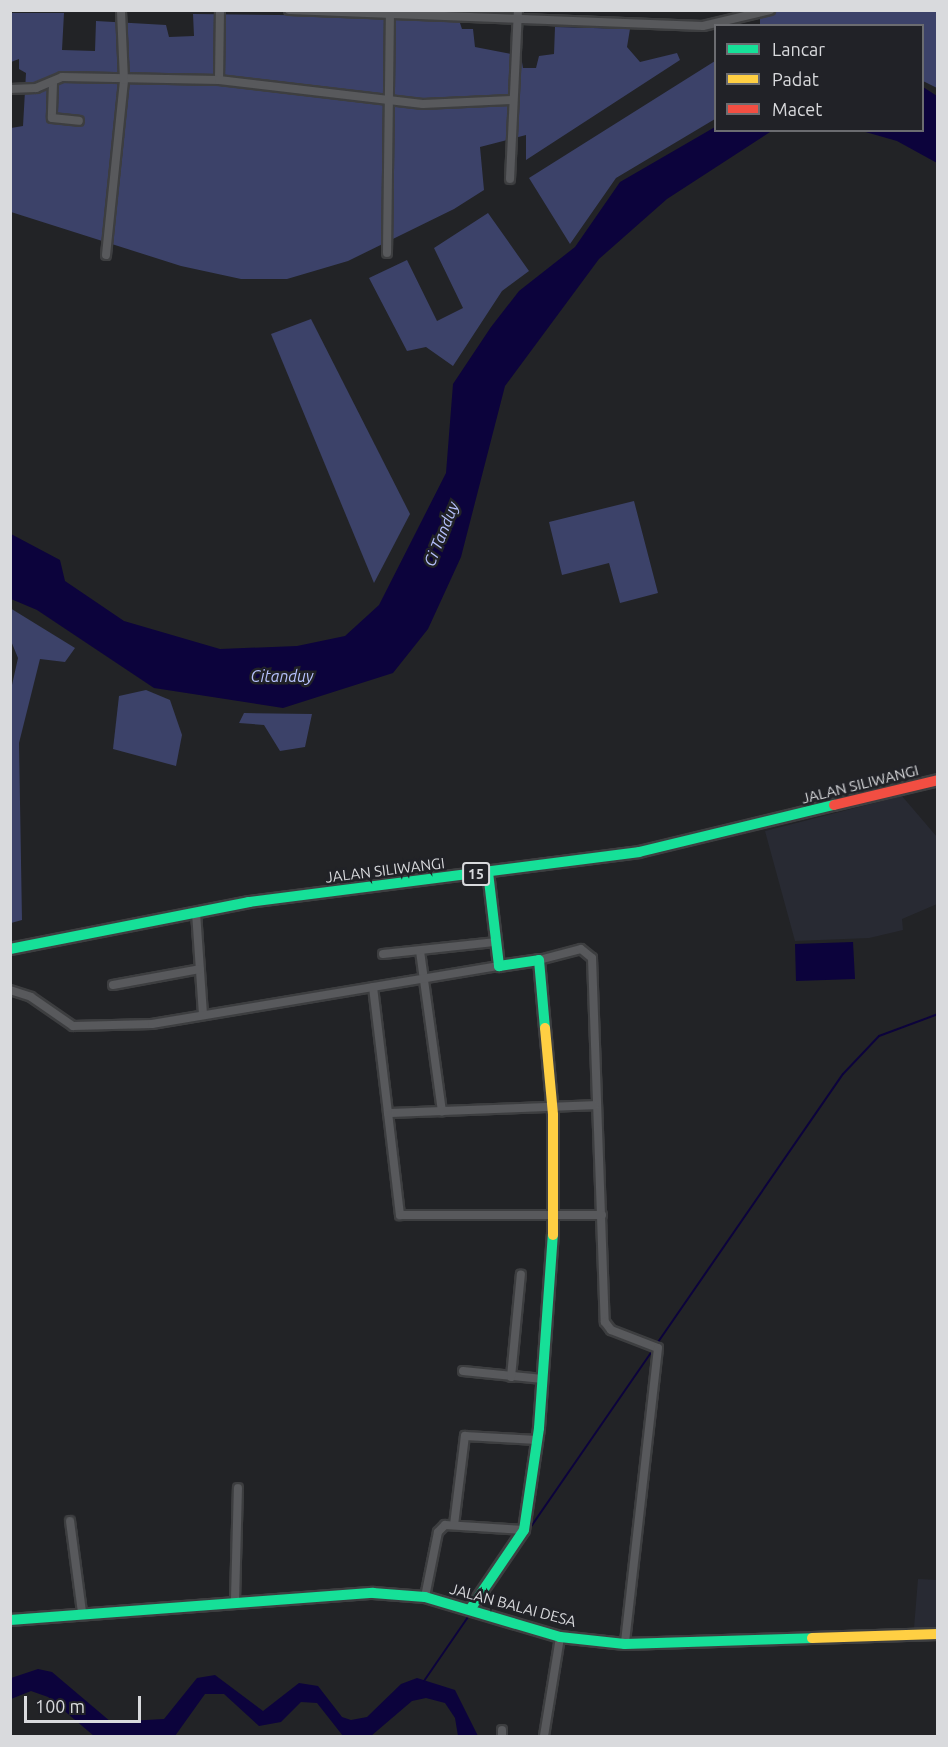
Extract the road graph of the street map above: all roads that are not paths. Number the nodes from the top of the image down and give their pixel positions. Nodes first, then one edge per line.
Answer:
1 (121, 10) edge
2 (220, 10) edge
3 (289, 10) edge
4 (771, 10) edge
5 (347, 12) edge
6 (390, 12) edge
7 (456, 12) edge
8 (518, 14) edge
9 (752, 14) edge
10 (124, 80) junction
11 (219, 80) junction
12 (53, 83) junction
13 (10, 89) edge
14 (386, 96) junction
15 (511, 100) junction
16 (79, 121) dead end
17 (510, 179) dead end
18 (387, 253) dead end
19 (106, 255) dead end
20 (938, 780) edge
21 (488, 872) junction
22 (196, 911) junction
23 (496, 942) junction
24 (10, 949) edge
25 (420, 951) junction
26 (382, 954) dead end
27 (539, 960) junction
28 (499, 966) junction
29 (200, 969) junction
30 (425, 979) junction
31 (113, 985) dead end
32 (372, 987) junction
33 (10, 990) edge
34 (202, 1015) junction
35 (595, 1105) junction
36 (552, 1108) junction
37 (442, 1111) junction
38 (388, 1113) junction
39 (554, 1215) junction
40 (602, 1215) junction
41 (520, 1274) dead end
42 (463, 1371) dead end
43 (511, 1377) junction
44 (543, 1379) junction
45 (537, 1440) junction
46 (238, 1488) dead end
47 (70, 1521) dead end
48 (454, 1525) junction
49 (524, 1530) junction
50 (425, 1597) junction
51 (235, 1600) junction
52 (475, 1609) junction
53 (82, 1612) junction
54 (10, 1620) edge
55 (938, 1634) edge
56 (560, 1637) junction
57 (625, 1644) junction
58 (544, 1737) edge

1 - 10 street
2 - 11 street
3 - 5 street
4 - 9 street
5 - 6 street
6 - 7 street
6 - 14 street
7 - 8 street
8 - 9 street
8 - 15 street
10 - 11 street
10 - 12 street
10 - 19 street
11 - 14 street
12 - 13 street
12 - 16 street
14 - 15 street
14 - 18 street
15 - 17 street
20 - 21 main road, JALAN SILIWANGI / 15
21 - 22 main road, JALAN SILIWANGI / 15
21 - 23 main road
22 - 24 main road, JALAN SILIWANGI / 15
22 - 29 street
23 - 25 street
23 - 28 main road
25 - 26 street
25 - 30 street
27 - 28 main road
27 - 35 street
27 - 36 main road
28 - 30 street
29 - 31 street
29 - 34 street
30 - 32 street
30 - 37 street
32 - 34 street
32 - 38 street
33 - 34 street
35 - 36 street
35 - 40 street
36 - 37 street
36 - 39 main road
37 - 38 street
38 - 39 street
39 - 40 street
39 - 44 main road
40 - 57 street
41 - 43 street
42 - 43 street
43 - 44 street
44 - 45 main road
45 - 48 street
45 - 49 main road
46 - 51 street
47 - 53 street
48 - 49 street
48 - 50 street
49 - 52 main road
50 - 51 main road, JALAN BALAI DESA
50 - 52 main road, JALAN BALAI DESA
51 - 53 main road, JALAN BALAI DESA
52 - 56 main road, JALAN BALAI DESA
53 - 54 main road, JALAN BALAI DESA
55 - 57 main road, JALAN BALAI DESA
56 - 57 main road, JALAN BALAI DESA
56 - 58 street

